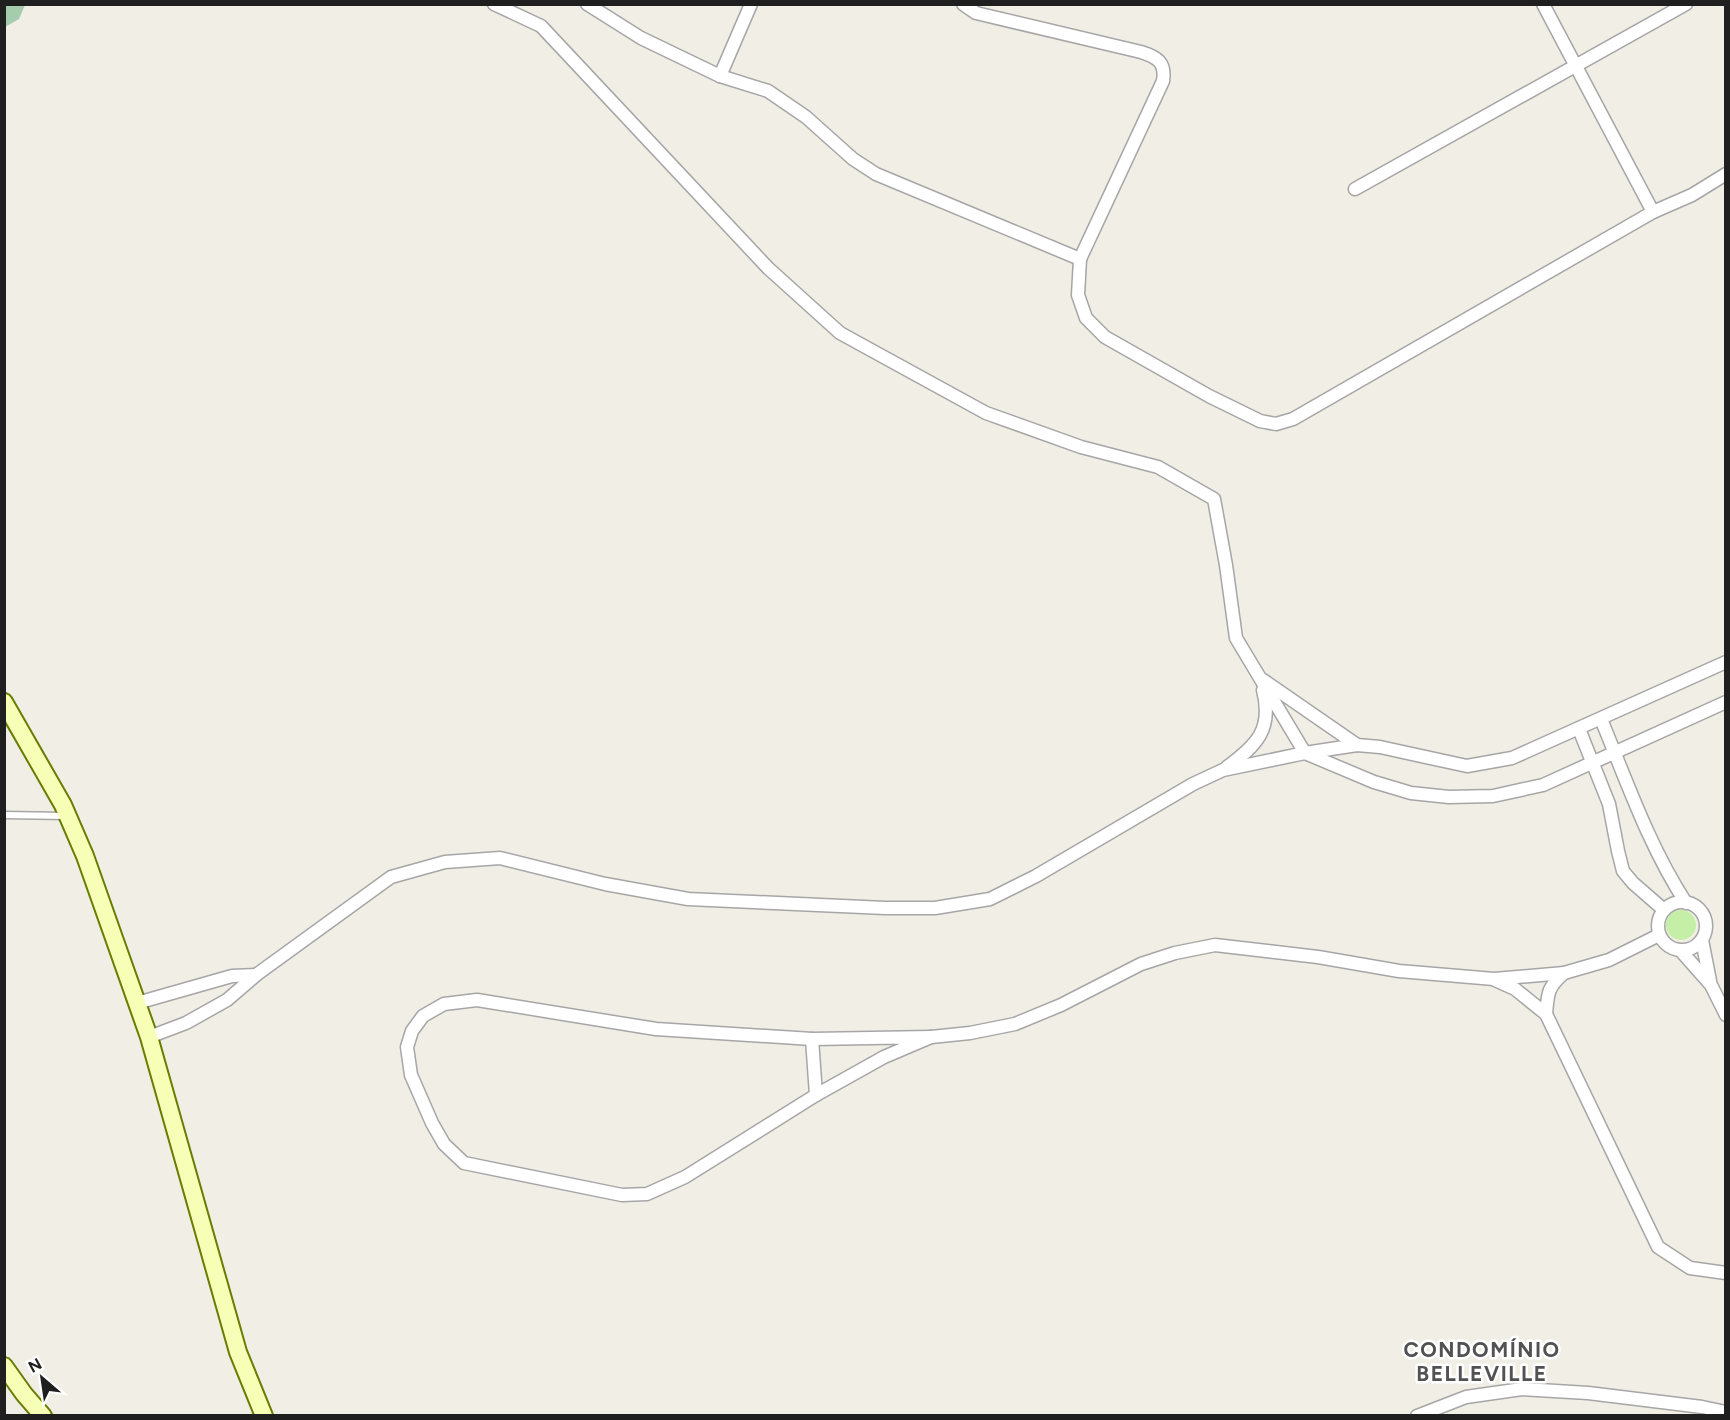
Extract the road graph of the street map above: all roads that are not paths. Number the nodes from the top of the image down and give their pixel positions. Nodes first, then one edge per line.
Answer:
1 (494, 4) edge
2 (587, 4) edge
3 (751, 4) edge
4 (963, 4) edge
5 (1543, 4) edge
6 (1686, 4) edge
7 (1577, 66) junction
8 (720, 76) junction
9 (1725, 174) edge
10 (1355, 189) dead end
11 (1653, 212) junction
12 (1080, 259) junction
13 (1725, 662) edge
14 (1260, 678) junction
15 (4, 702) edge
16 (1725, 702) edge
17 (1601, 719) junction
18 (12, 727) edge
19 (1579, 729) junction
20 (1357, 745) junction
21 (1305, 753) junction
22 (1615, 753) junction
23 (1593, 763) junction
24 (1223, 770) junction
25 (4, 815) edge
26 (68, 816) junction
27 (1686, 903) junction
28 (1664, 910) junction
29 (1659, 935) junction
30 (1702, 940) junction
31 (1681, 951) junction
32 (1564, 973) junction
33 (256, 975) junction
34 (1494, 979) junction
35 (1711, 985) junction
36 (137, 1003) junction
37 (1546, 1014) junction
38 (1725, 1015) edge
39 (149, 1037) junction
40 (930, 1037) junction
41 (812, 1039) junction
42 (816, 1095) junction
43 (1725, 1274) edge
44 (4, 1366) edge
45 (1660, 1402) junction
46 (1725, 1412) edge
47 (43, 1416) edge
48 (264, 1416) edge
49 (1417, 1416) edge
50 (1677, 1416) edge

1 - 14 street
2 - 8 street
3 - 8 street
4 - 12 street
5 - 7 street
6 - 7 street
7 - 10 street
7 - 11 street
8 - 12 street
9 - 11 street
11 - 12 street
13 - 17 street
14 - 20 street
14 - 21 street
14 - 24 street
15 - 18 street
16 - 22 street
17 - 19 street
17 - 22 street
18 - 26 street
19 - 20 street
19 - 23 street
20 - 21 street
21 - 23 street
21 - 24 street
22 - 23 street
22 - 27 street
23 - 28 street
24 - 33 street
25 - 26 lane
26 - 36 street
27 - 28 street
27 - 30 street
28 - 29 street
29 - 31 street
29 - 32 street
30 - 31 street
30 - 35 street
31 - 35 street
32 - 34 street
32 - 37 street
33 - 36 street
33 - 39 street
34 - 37 street
34 - 40 street
35 - 38 street
36 - 39 street
37 - 43 street
39 - 48 street
40 - 41 street
40 - 42 street
41 - 42 street
41 - 42 street
44 - 47 street
45 - 46 street
45 - 49 street
45 - 50 street

